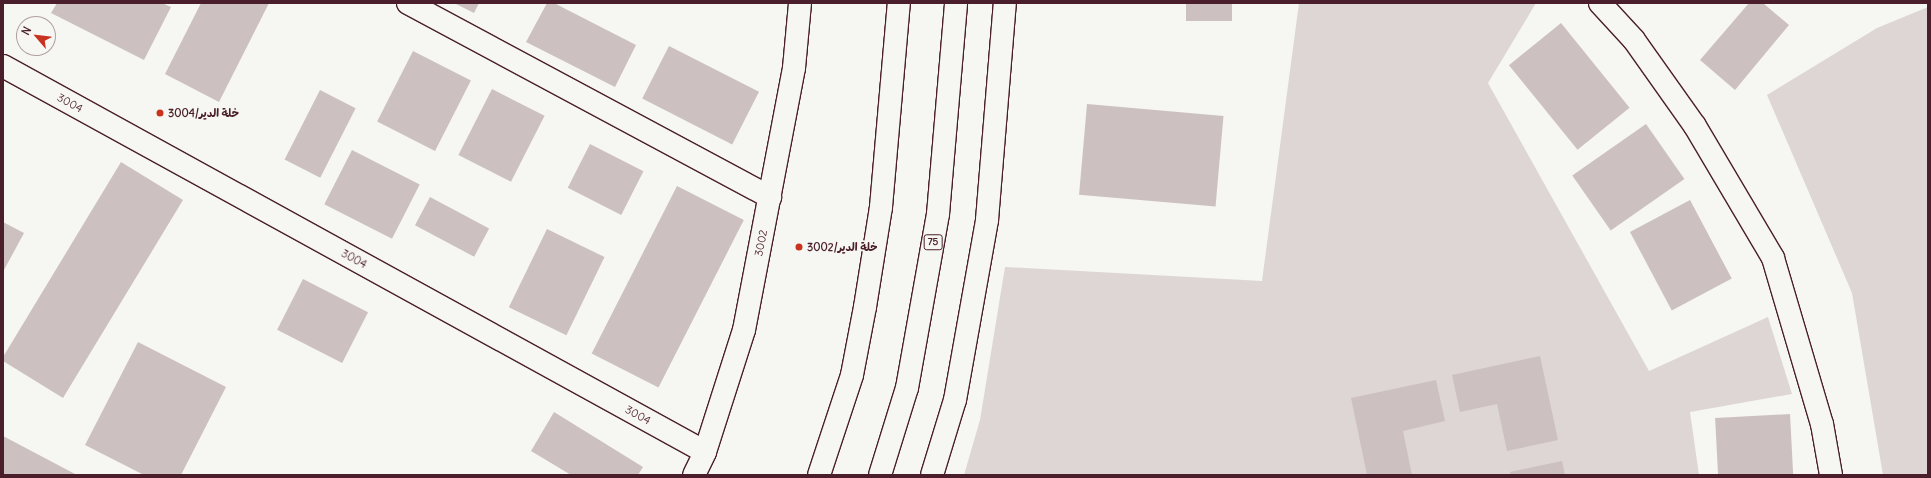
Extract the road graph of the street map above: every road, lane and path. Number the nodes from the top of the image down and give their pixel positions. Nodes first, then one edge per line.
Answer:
1 (408, 3) edge
2 (800, 3) edge
3 (899, 3) edge
4 (956, 3) edge
5 (1005, 3) edge
6 (1600, 3) edge
7 (3, 66) edge
8 (770, 197) junction
9 (705, 452) junction
10 (694, 475) edge
11 (819, 475) edge
12 (880, 475) edge
13 (932, 475) edge
14 (1831, 475) edge

1 - 8 main road
2 - 8 main road, 3002
3 - 11 main road
4 - 12 main road, 75
5 - 13 main road
6 - 14 main road
7 - 9 main road, 3004
8 - 9 main road, 3002
9 - 10 main road, 3002

